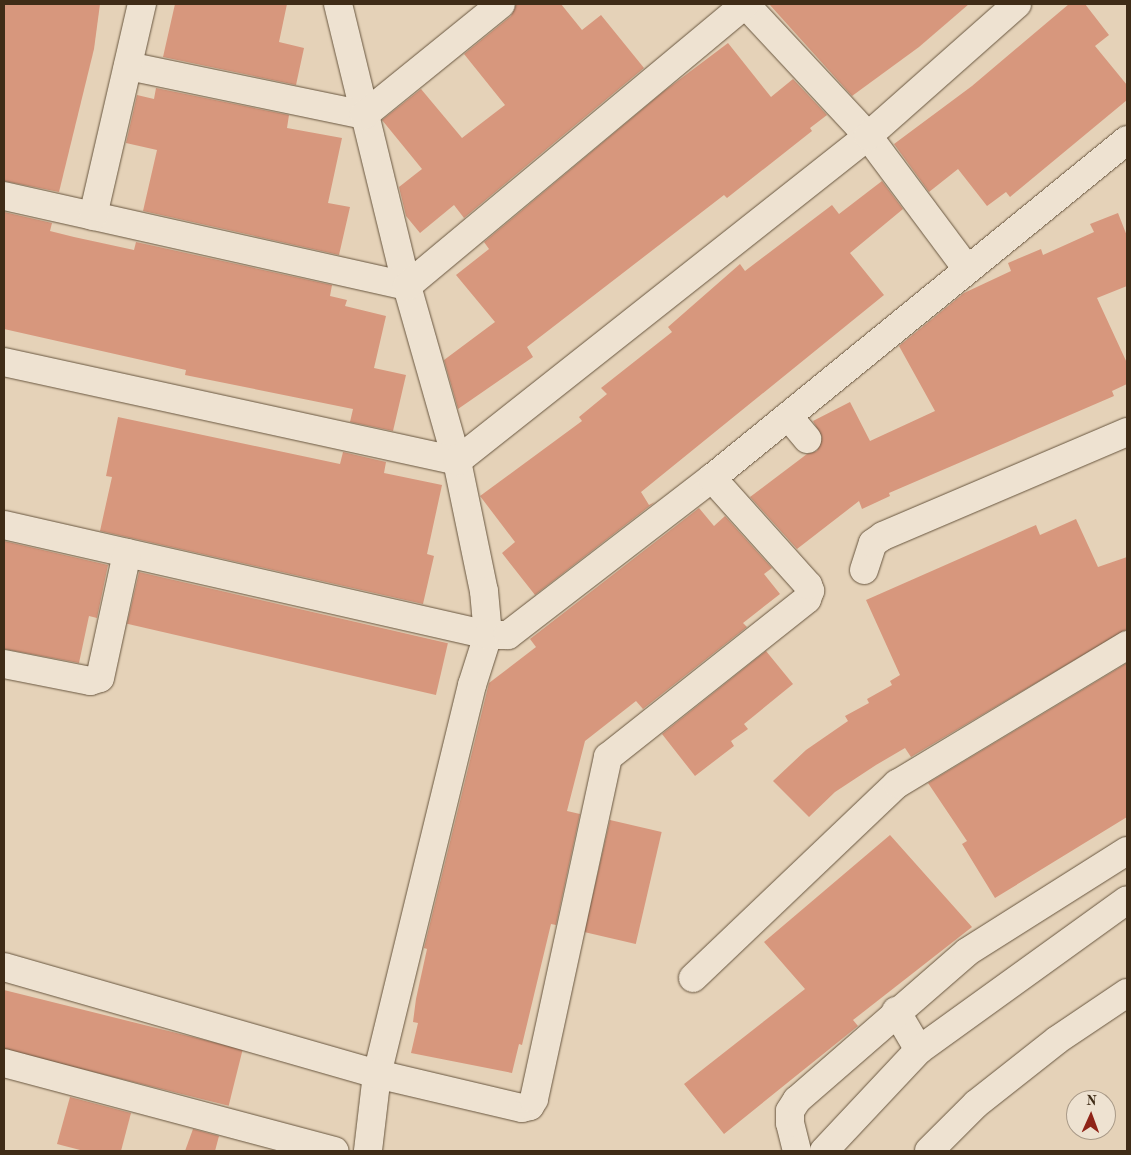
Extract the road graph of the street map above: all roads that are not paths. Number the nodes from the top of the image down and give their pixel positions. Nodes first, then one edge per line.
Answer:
1 (142, 4) edge
2 (338, 4) edge
3 (501, 4) edge
4 (745, 4) edge
5 (1017, 4) edge
6 (128, 66) junction
7 (364, 115) junction
8 (868, 136) junction
9 (1127, 140) edge
10 (4, 196) edge
11 (93, 216) junction
12 (967, 269) junction
13 (407, 286) junction
14 (4, 362) edge
15 (788, 416) junction
16 (1127, 433) edge
17 (807, 440) dead end
18 (457, 461) junction
19 (712, 478) junction
20 (4, 525) edge
21 (127, 553) junction
22 (864, 570) dead end
23 (488, 635) junction
24 (1127, 645) edge
25 (4, 664) edge
26 (1127, 851) edge
27 (1127, 900) edge
28 (4, 967) edge
29 (693, 978) dead end
30 (1127, 993) edge
31 (896, 1011) junction
32 (919, 1050) junction
33 (4, 1063) edge
34 (377, 1074) junction
35 (335, 1151) edge
36 (368, 1151) edge
37 (797, 1151) edge
38 (824, 1151) edge
39 (930, 1151) edge

1 - 6 street
2 - 7 street
3 - 7 street
4 - 8 street
4 - 13 street
5 - 8 street
6 - 7 street
6 - 11 street
7 - 13 street
8 - 12 street
8 - 18 street
9 - 12 street
10 - 11 street
11 - 13 street
12 - 15 street
13 - 18 street
14 - 18 street
15 - 17 street
15 - 19 street
16 - 22 street
18 - 23 street
19 - 23 street
19 - 34 street
20 - 21 street
21 - 23 street
21 - 25 street
23 - 34 street
24 - 29 street
26 - 31 street
27 - 32 street
28 - 34 street
30 - 39 street
31 - 32 street
31 - 37 street
32 - 38 street
33 - 35 street
34 - 36 street

